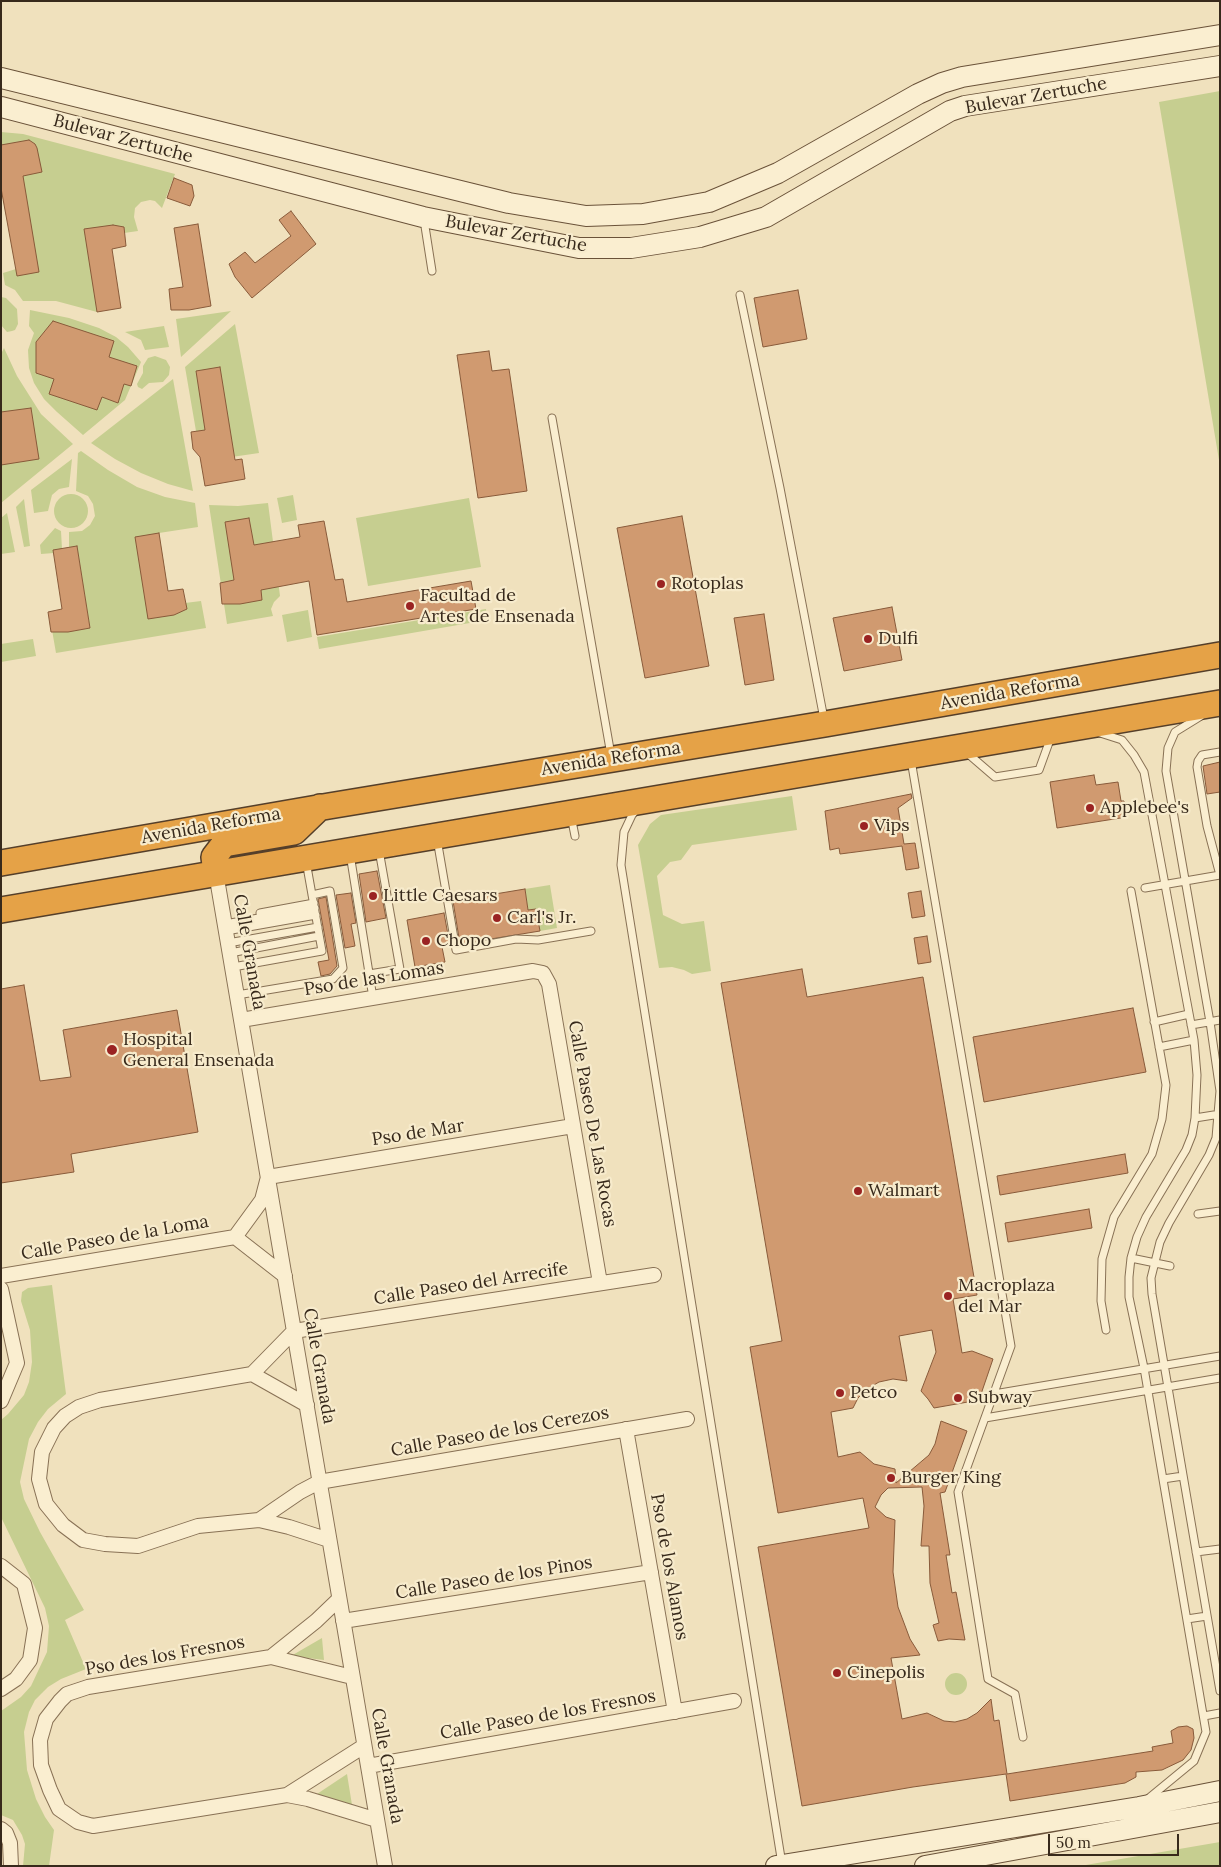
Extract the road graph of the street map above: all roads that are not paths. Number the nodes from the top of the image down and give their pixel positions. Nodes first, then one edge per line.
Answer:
1 (1220, 35) edge
2 (1220, 66) edge
3 (1, 78) edge
4 (1, 107) edge
5 (423, 217) junction
6 (432, 272) dead end
7 (740, 295) dead end
8 (552, 418) dead end
9 (1220, 655) edge
10 (1220, 704) edge
11 (824, 724) junction
12 (1053, 731) junction
13 (960, 746) junction
14 (1220, 752) edge
15 (910, 755) junction
16 (612, 759) junction
17 (671, 796) junction
18 (320, 807) junction
19 (436, 836) junction
20 (378, 846) junction
21 (350, 851) junction
22 (306, 859) junction
23 (1, 863) edge
24 (216, 873) junction
25 (1220, 875) edge
26 (1185, 881) junction
27 (1165, 884) junction
28 (1145, 888) dead end
29 (1131, 890) dead end
30 (312, 894) junction
31 (1, 910) edge
32 (318, 925) junction
33 (591, 931) dead end
34 (228, 944) junction
35 (543, 973) joint
36 (369, 974) junction
37 (237, 995) junction
38 (373, 998) junction
39 (1189, 1014) junction
40 (241, 1020) junction
41 (1220, 1020) edge
42 (1154, 1022) junction
43 (1210, 1022) junction
44 (1191, 1025) junction
45 (1194, 1040) junction
46 (1159, 1047) junction
47 (1219, 1114) edge
48 (1195, 1118) junction
49 (573, 1126) junction
50 (268, 1176) junction
51 (1220, 1211) edge
52 (1198, 1214) dead end
53 (235, 1237) junction
54 (1131, 1258) junction
55 (1154, 1263) junction
56 (1170, 1266) dead end
57 (654, 1275) dead end
58 (1, 1276) edge
59 (285, 1276) junction
60 (600, 1283) junction
61 (1, 1289) edge
62 (294, 1330) junction
63 (1106, 1330) dead end
64 (1220, 1356) edge
65 (1164, 1365) junction
66 (1144, 1368) junction
67 (252, 1374) junction
68 (1220, 1378) edge
69 (1168, 1387) junction
70 (1148, 1390) junction
71 (994, 1394) junction
72 (1, 1401) edge
73 (307, 1405) junction
74 (985, 1418) junction
75 (687, 1419) dead end
76 (626, 1429) junction
77 (1183, 1476) junction
78 (1163, 1480) junction
79 (320, 1482) junction
80 (259, 1520) junction
81 (329, 1540) junction
82 (1220, 1549) edge
83 (1196, 1552) junction
84 (1, 1566) edge
85 (651, 1572) junction
86 (339, 1599) junction
87 (1207, 1616) junction
88 (1187, 1620) junction
89 (343, 1622) junction
90 (271, 1657) junction
91 (352, 1677) junction
92 (1, 1689) edge
93 (1220, 1691) edge
94 (734, 1702) dead end
95 (675, 1712) junction
96 (1220, 1713) edge
97 (1204, 1716) junction
98 (1023, 1737) dead end
99 (364, 1746) junction
100 (368, 1766) junction
101 (1220, 1791) edge
102 (286, 1795) junction
103 (1139, 1807) junction
104 (1220, 1807) edge
105 (1220, 1812) edge
106 (1200, 1815) junction
107 (377, 1820) junction
108 (1, 1829) edge
109 (779, 1865) edge
110 (10, 1866) edge
111 (385, 1866) edge
112 (926, 1866) edge

1 - 3 main road, Bulevar Zertuche
2 - 5 main road, Bulevar Zertuche
4 - 5 main road, Bulevar Zertuche
5 - 6 lane
7 - 11 lane
8 - 16 lane
9 - 11 highway, Avenida Reforma
10 - 12 highway
10 - 26 lane
11 - 16 highway, Avenida Reforma
12 - 13 highway
12 - 13 lane
12 - 27 lane
13 - 15 highway
14 - 25 lane
15 - 17 highway
15 - 71 lane
16 - 18 highway, Avenida Reforma
17 - 19 highway
17 - 109 lane
18 - 23 highway, Avenida Reforma
18 - 24 highway
19 - 20 highway
19 - 33 lane
20 - 21 highway
20 - 36 lane
21 - 22 highway
21 - 36 lane
22 - 24 highway
22 - 30 lane
24 - 31 highway
24 - 34 street, Calle Granada
25 - 26 lane
26 - 27 lane
26 - 43 lane
27 - 28 lane
27 - 39 lane
29 - 42 lane
30 - 32 lane
30 - 37 lane
32 - 34 lane
32 - 34 lane
32 - 34 lane
32 - 34 lane
34 - 37 street, Calle Granada
35 - 38 street, Pso de las Lomas
35 - 49 street, Calle Paseo De Las Rocas
36 - 38 lane
37 - 40 street, Calle Granada
38 - 40 street, Pso de las Lomas
39 - 42 lane
39 - 44 lane
40 - 50 street, Calle Granada
41 - 43 lane
42 - 46 lane
43 - 44 lane
43 - 47 lane
44 - 45 lane
45 - 46 lane
45 - 48 lane
46 - 63 lane
47 - 48 lane
47 - 55 lane
48 - 54 lane
49 - 50 street, Pso de Mar
49 - 60 street, Calle Paseo De Las Rocas
50 - 53 street, Calle Paseo de la Loma
50 - 59 street, Calle Granada
51 - 52 lane
53 - 58 street, Calle Paseo de la Loma
53 - 59 street, Calle Paseo de la Loma
54 - 55 lane
54 - 66 lane
55 - 56 lane
55 - 65 lane
57 - 60 street, Calle Paseo del Arrecife
59 - 62 street, Calle Granada
60 - 62 street, Calle Paseo del Arrecife
61 - 72 street
62 - 67 street
62 - 73 street, Calle Granada
64 - 65 lane
65 - 66 lane
65 - 69 lane
66 - 70 lane
66 - 71 lane
67 - 73 street
67 - 80 street
68 - 69 lane
69 - 70 lane
69 - 77 lane
70 - 74 lane
70 - 78 lane
71 - 74 lane
73 - 79 street, Calle Granada
74 - 98 lane
75 - 76 street, Calle Paseo de los Cerezos
76 - 79 street, Calle Paseo de los Cerezos
76 - 85 street, Pso de los Alamos
77 - 78 lane
77 - 83 lane
78 - 88 lane
79 - 80 street
79 - 81 street, Calle Granada
80 - 81 street
81 - 86 street, Calle Granada
82 - 83 lane
83 - 87 lane
84 - 92 street
85 - 89 street, Calle Paseo de los Pinos
85 - 95 street, Pso de los Alamos
86 - 89 street, Calle Granada
86 - 90 street
87 - 88 lane
87 - 93 lane
88 - 97 lane
89 - 91 street, Calle Granada
90 - 91 street
90 - 102 street, Pso des los Fresnos
91 - 99 street, Calle Granada
94 - 95 street, Calle Paseo de los Fresnos
95 - 100 street, Calle Paseo de los Fresnos
96 - 97 lane
97 - 103 lane
99 - 100 street, Calle Granada
99 - 102 street
100 - 107 street, Calle Granada
101 - 103 main road
102 - 107 street
103 - 109 main road
104 - 106 lane
105 - 106 main road
106 - 112 main road
107 - 111 street, Calle Granada
108 - 110 street

